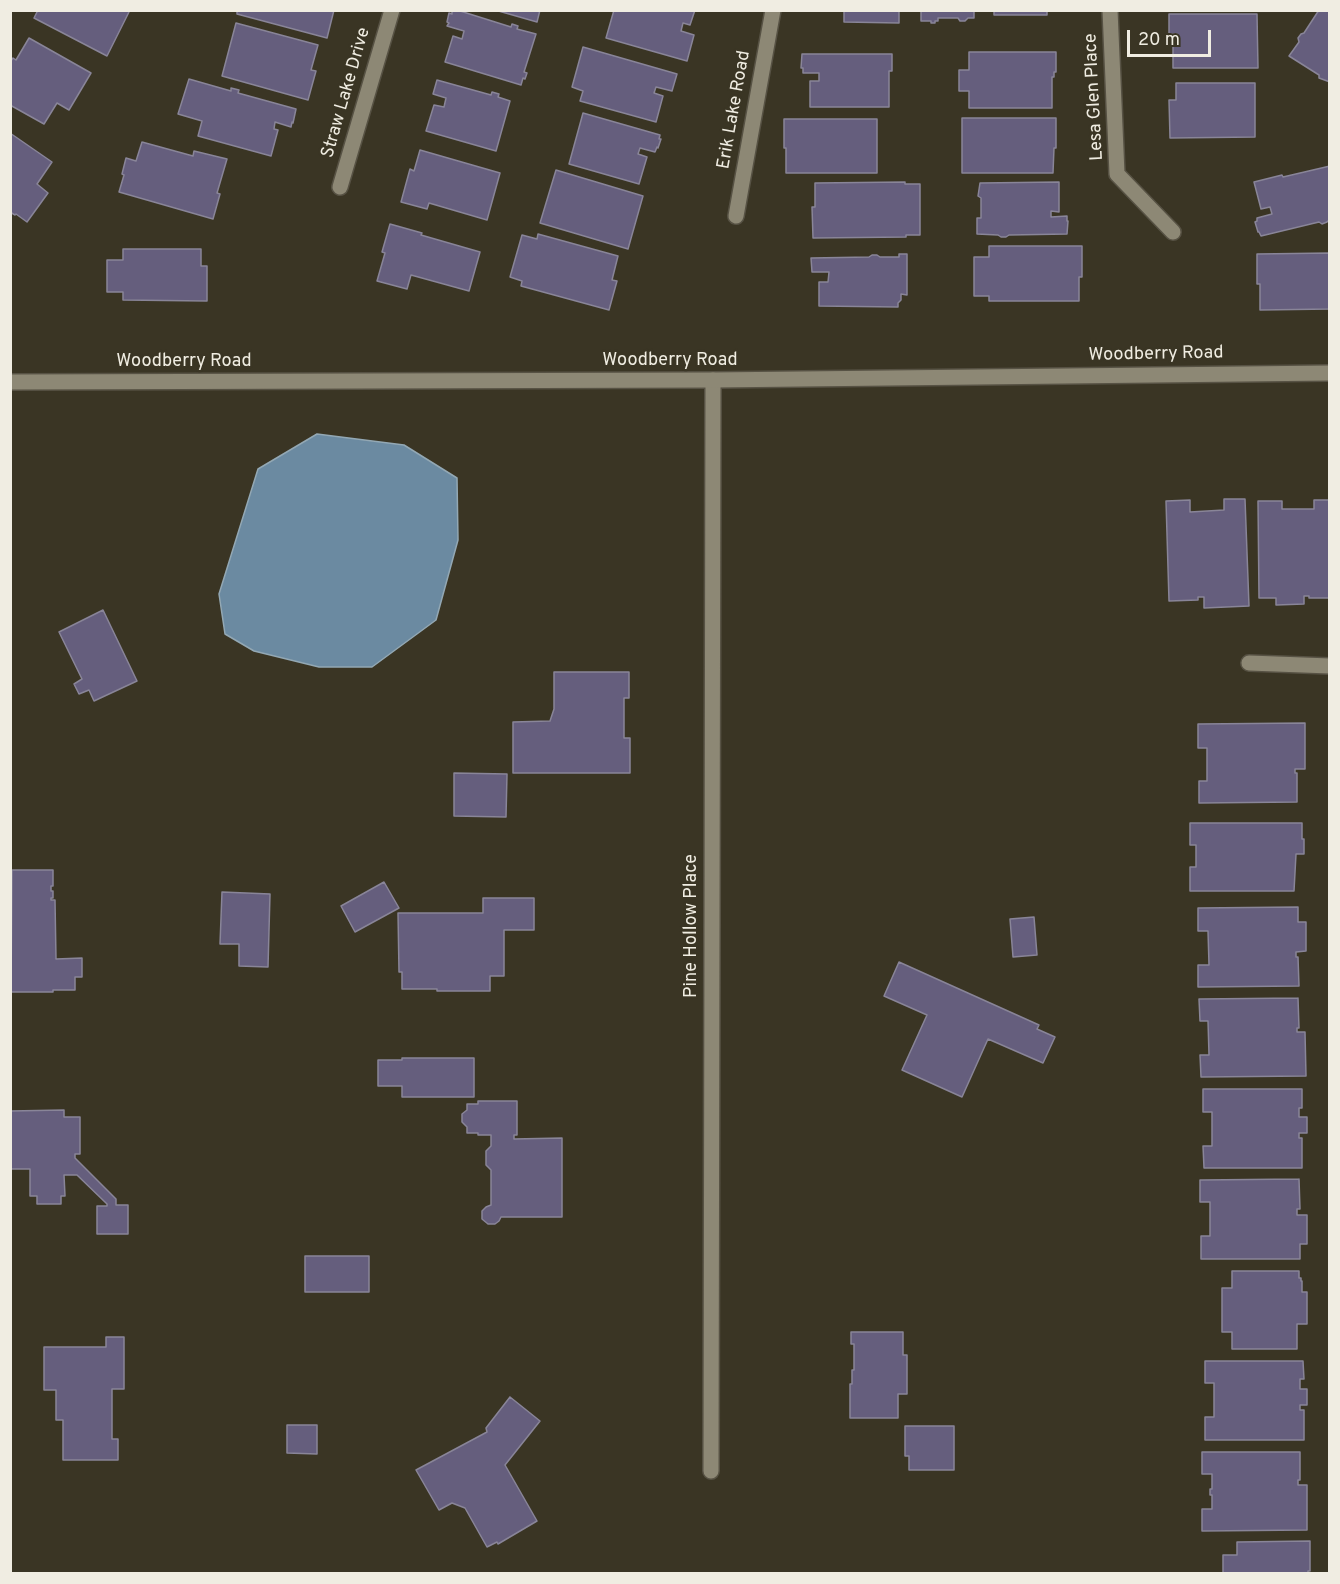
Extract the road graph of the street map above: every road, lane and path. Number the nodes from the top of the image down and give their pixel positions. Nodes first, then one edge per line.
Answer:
1 (392, 10) edge
2 (773, 10) edge
3 (1110, 10) edge
4 (340, 187) dead end
5 (736, 216) dead end
6 (1173, 232) dead end
7 (1329, 373) edge
8 (713, 381) junction
9 (10, 382) edge
10 (1250, 663) dead end
11 (1329, 666) edge
12 (711, 1471) dead end

1 - 4 street, Straw Lake Drive
2 - 5 street, Erik Lake Road
3 - 6 street, Lesa Glen Place
7 - 8 street, Woodberry Road
8 - 9 street, Woodberry Road
8 - 12 street, Pine Hollow Place
10 - 11 street

